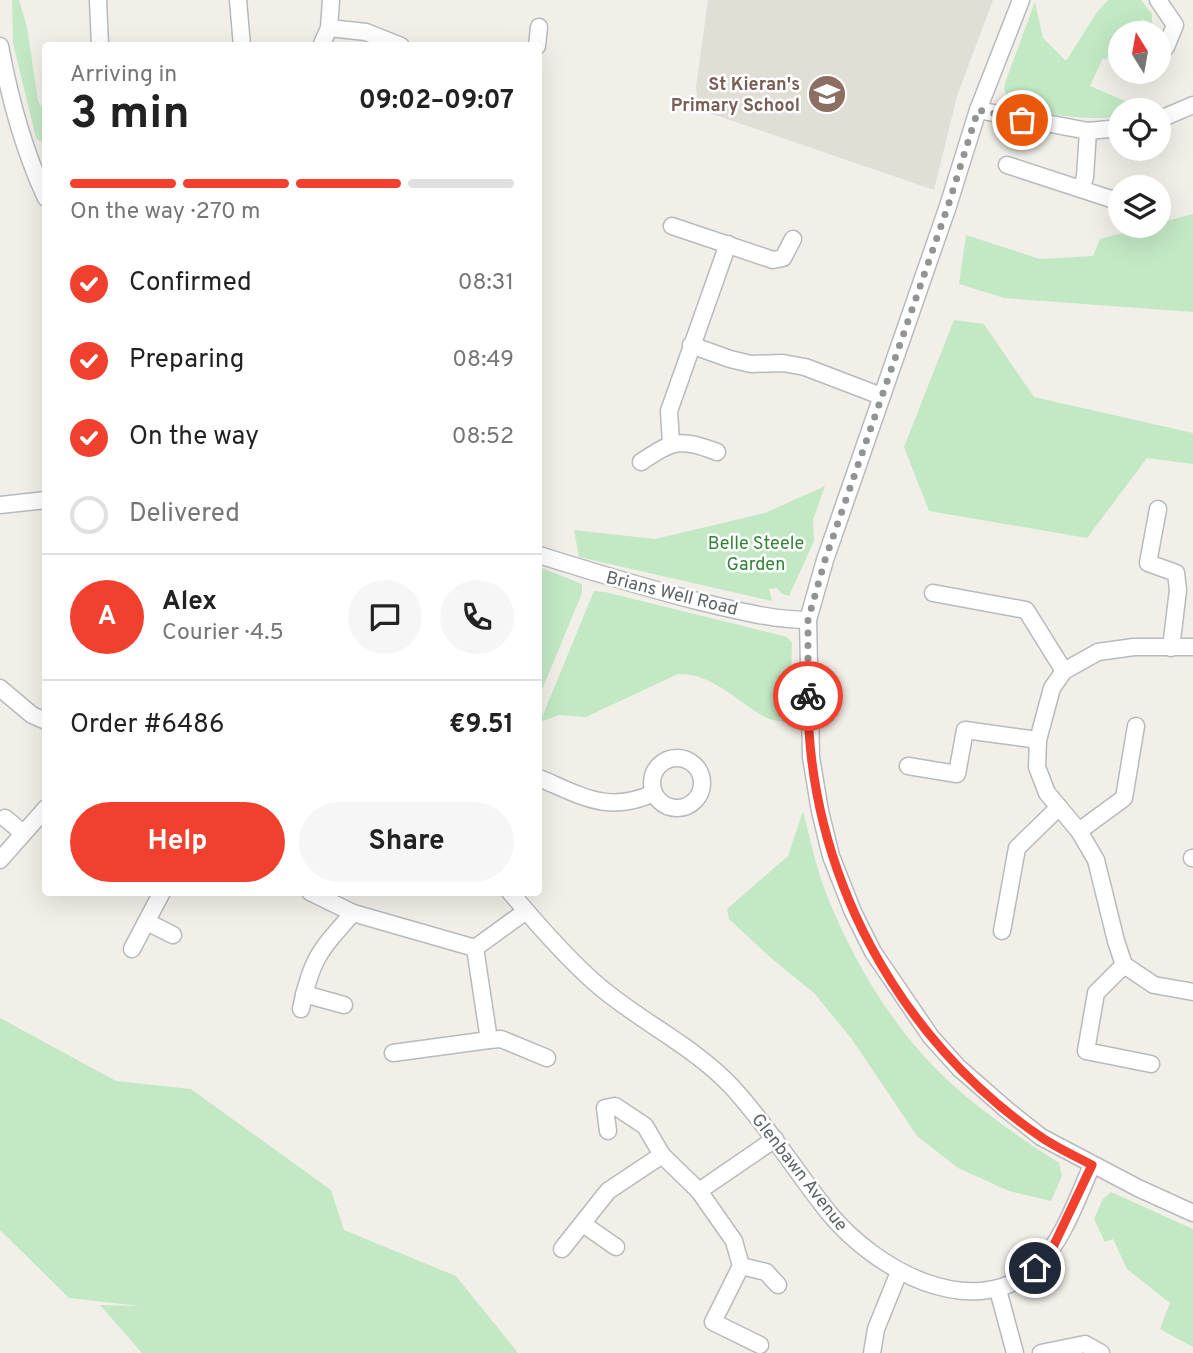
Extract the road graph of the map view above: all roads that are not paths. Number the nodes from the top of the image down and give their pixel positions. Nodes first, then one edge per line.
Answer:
1 (98, 0) edge
2 (238, 0) edge
3 (331, 0) edge
4 (1021, 0) edge
5 (1158, 0) edge
6 (539, 27) dead end
7 (329, 28) junction
8 (1171, 35) edge
9 (100, 42) edge
10 (243, 42) edge
11 (323, 42) edge
12 (391, 42) edge
13 (537, 42) edge
14 (0, 46) edge
15 (1193, 106) edge
16 (978, 110) junction
17 (1171, 115) edge
18 (1108, 129) edge
19 (1088, 131) junction
20 (38, 163) edge
21 (1007, 164) dead end
22 (42, 180) edge
23 (1081, 189) junction
24 (1108, 198) edge
25 (672, 226) dead end
26 (793, 239) dead end
27 (728, 244) junction
28 (691, 345) junction
29 (880, 396) junction
30 (671, 443) junction
31 (717, 452) dead end
32 (641, 462) dead end
33 (42, 500) edge
34 (0, 505) edge
35 (1158, 509) dead end
36 (542, 556) edge
37 (933, 593) dead end
38 (808, 620) junction
39 (1193, 647) edge
40 (1171, 648) junction
41 (1064, 671) junction
42 (0, 688) edge
43 (42, 719) edge
44 (1136, 726) dead end
45 (1038, 740) junction
46 (908, 766) dead end
47 (542, 779) edge
48 (654, 793) dead end
49 (1059, 807) junction
50 (42, 812) edge
51 (5, 818) dead end
52 (1079, 831) junction
53 (23, 833) junction
54 (0, 860) edge
55 (160, 896) edge
56 (318, 896) edge
57 (513, 896) edge
58 (526, 911) junction
59 (353, 913) junction
60 (147, 922) junction
61 (1002, 931) dead end
62 (173, 935) dead end
63 (475, 948) junction
64 (132, 949) dead end
65 (1124, 965) junction
66 (1193, 992) edge
67 (344, 1005) dead end
68 (489, 1040) junction
69 (393, 1053) dead end
70 (547, 1058) dead end
71 (1151, 1064) dead end
72 (608, 1131) dead end
73 (775, 1139) junction
74 (662, 1156) junction
75 (1092, 1165) junction
76 (699, 1191) junction
77 (1193, 1213) edge
78 (583, 1224) junction
79 (617, 1247) dead end
80 (562, 1249) dead end
81 (741, 1265) junction
82 (900, 1272) junction
83 (778, 1285) dead end
84 (998, 1290) junction
85 (760, 1345) dead end
86 (872, 1353) edge
87 (1015, 1353) edge
88 (1041, 1353) edge
89 (1101, 1353) edge

1 - 9 street
2 - 10 street
3 - 7 street
4 - 16 street
5 - 8 street
6 - 13 street
7 - 11 street
7 - 12 street
14 - 20 street
15 - 17 street
16 - 19 street
16 - 29 street
18 - 19 street
19 - 23 street
20 - 22 street
21 - 23 street
23 - 24 street
25 - 27 street
26 - 27 street
27 - 28 street
28 - 29 street
28 - 30 street
29 - 38 street
30 - 31 street
30 - 32 street
33 - 34 street
35 - 40 street
36 - 38 street, Brians Well Road
37 - 41 street
38 - 75 street
39 - 40 street
40 - 41 street
41 - 45 street
42 - 43 street
44 - 52 street
45 - 46 street
45 - 49 street
47 - 48 street
49 - 52 street
49 - 61 street
50 - 53 street
51 - 53 street
52 - 65 street
53 - 54 street
55 - 60 street
56 - 59 street
57 - 58 street, Glenbawn Avenue
58 - 63 street
58 - 73 street, Glenbawn Avenue
59 - 63 street
59 - 67 street
60 - 62 street
60 - 64 street
63 - 68 street
65 - 66 street
65 - 71 street
68 - 69 street
68 - 70 street
72 - 74 street
73 - 76 street
73 - 82 street, Glenbawn Avenue
74 - 76 street
74 - 78 street
75 - 77 street
75 - 84 street
76 - 81 street
78 - 79 street
78 - 80 street
81 - 83 street
81 - 85 street
82 - 84 street, Glenbawn Avenue
82 - 86 street
84 - 87 street
88 - 89 street

